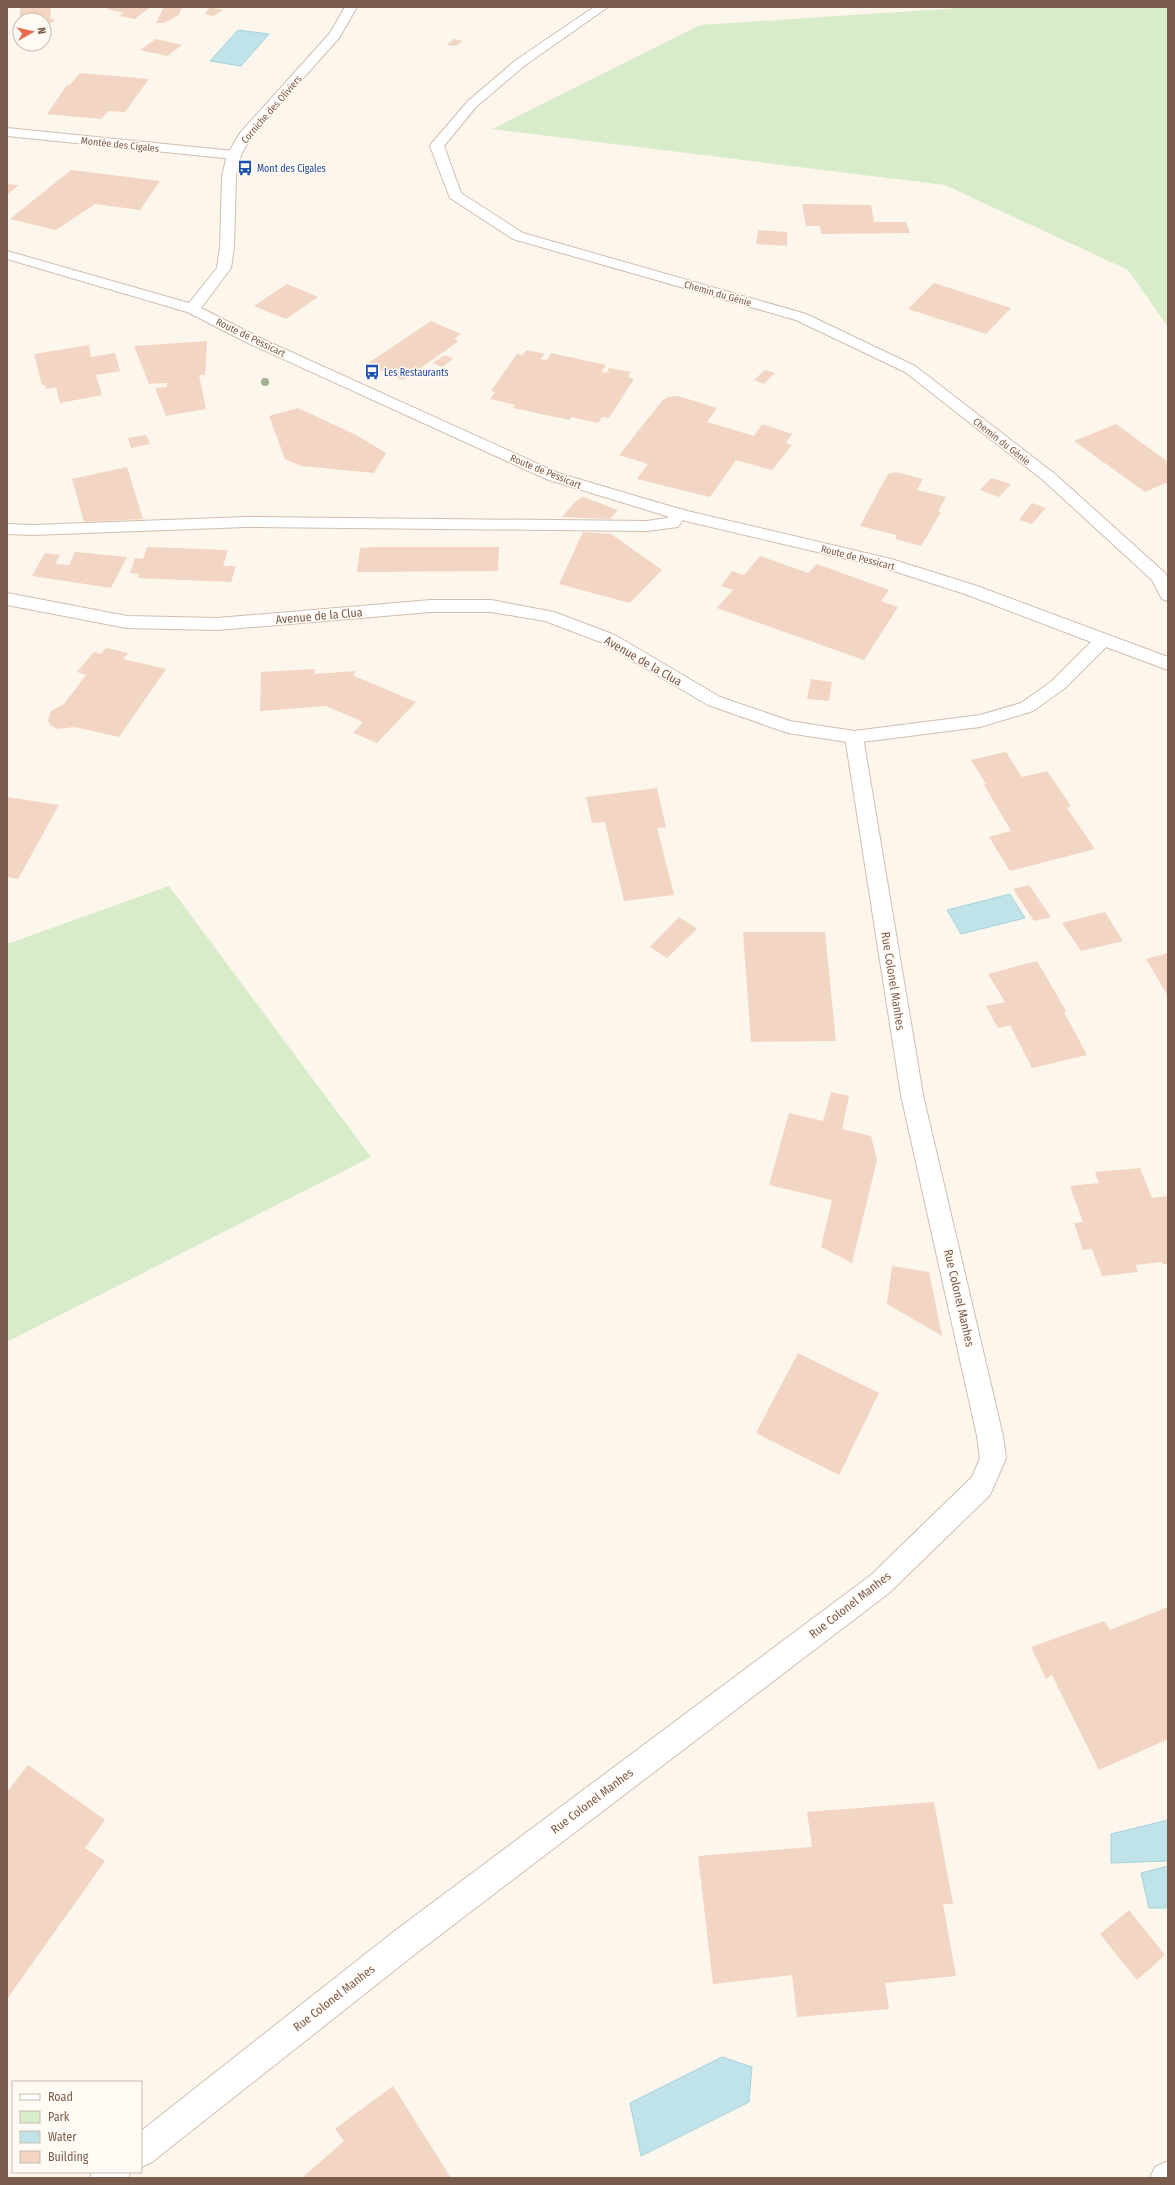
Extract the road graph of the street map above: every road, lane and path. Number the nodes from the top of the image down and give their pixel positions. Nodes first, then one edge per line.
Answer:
1 (350, 7) edge
2 (602, 7) edge
3 (7, 132) edge
4 (234, 155) junction
5 (7, 255) edge
6 (192, 309) junction
7 (678, 514) junction
8 (7, 529) edge
9 (1168, 595) edge
10 (7, 599) edge
11 (1104, 639) junction
12 (1168, 664) edge
13 (854, 737) junction
14 (142, 2150) edge

1 - 4 street, Corniche des Oliviers
2 - 9 street, Chemin du Génie
3 - 4 street, Montée des Cigales
4 - 6 street, Corniche des Oliviers
5 - 6 street, Route de Pessicart
6 - 7 street, Route de Pessicart
7 - 8 street
7 - 11 street, Route de Pessicart
10 - 13 street, Avenue de la Clua
11 - 12 street, Route de Pessicart
11 - 13 street, Avenue de la Clua
13 - 14 street, Rue Colonel Manhes

